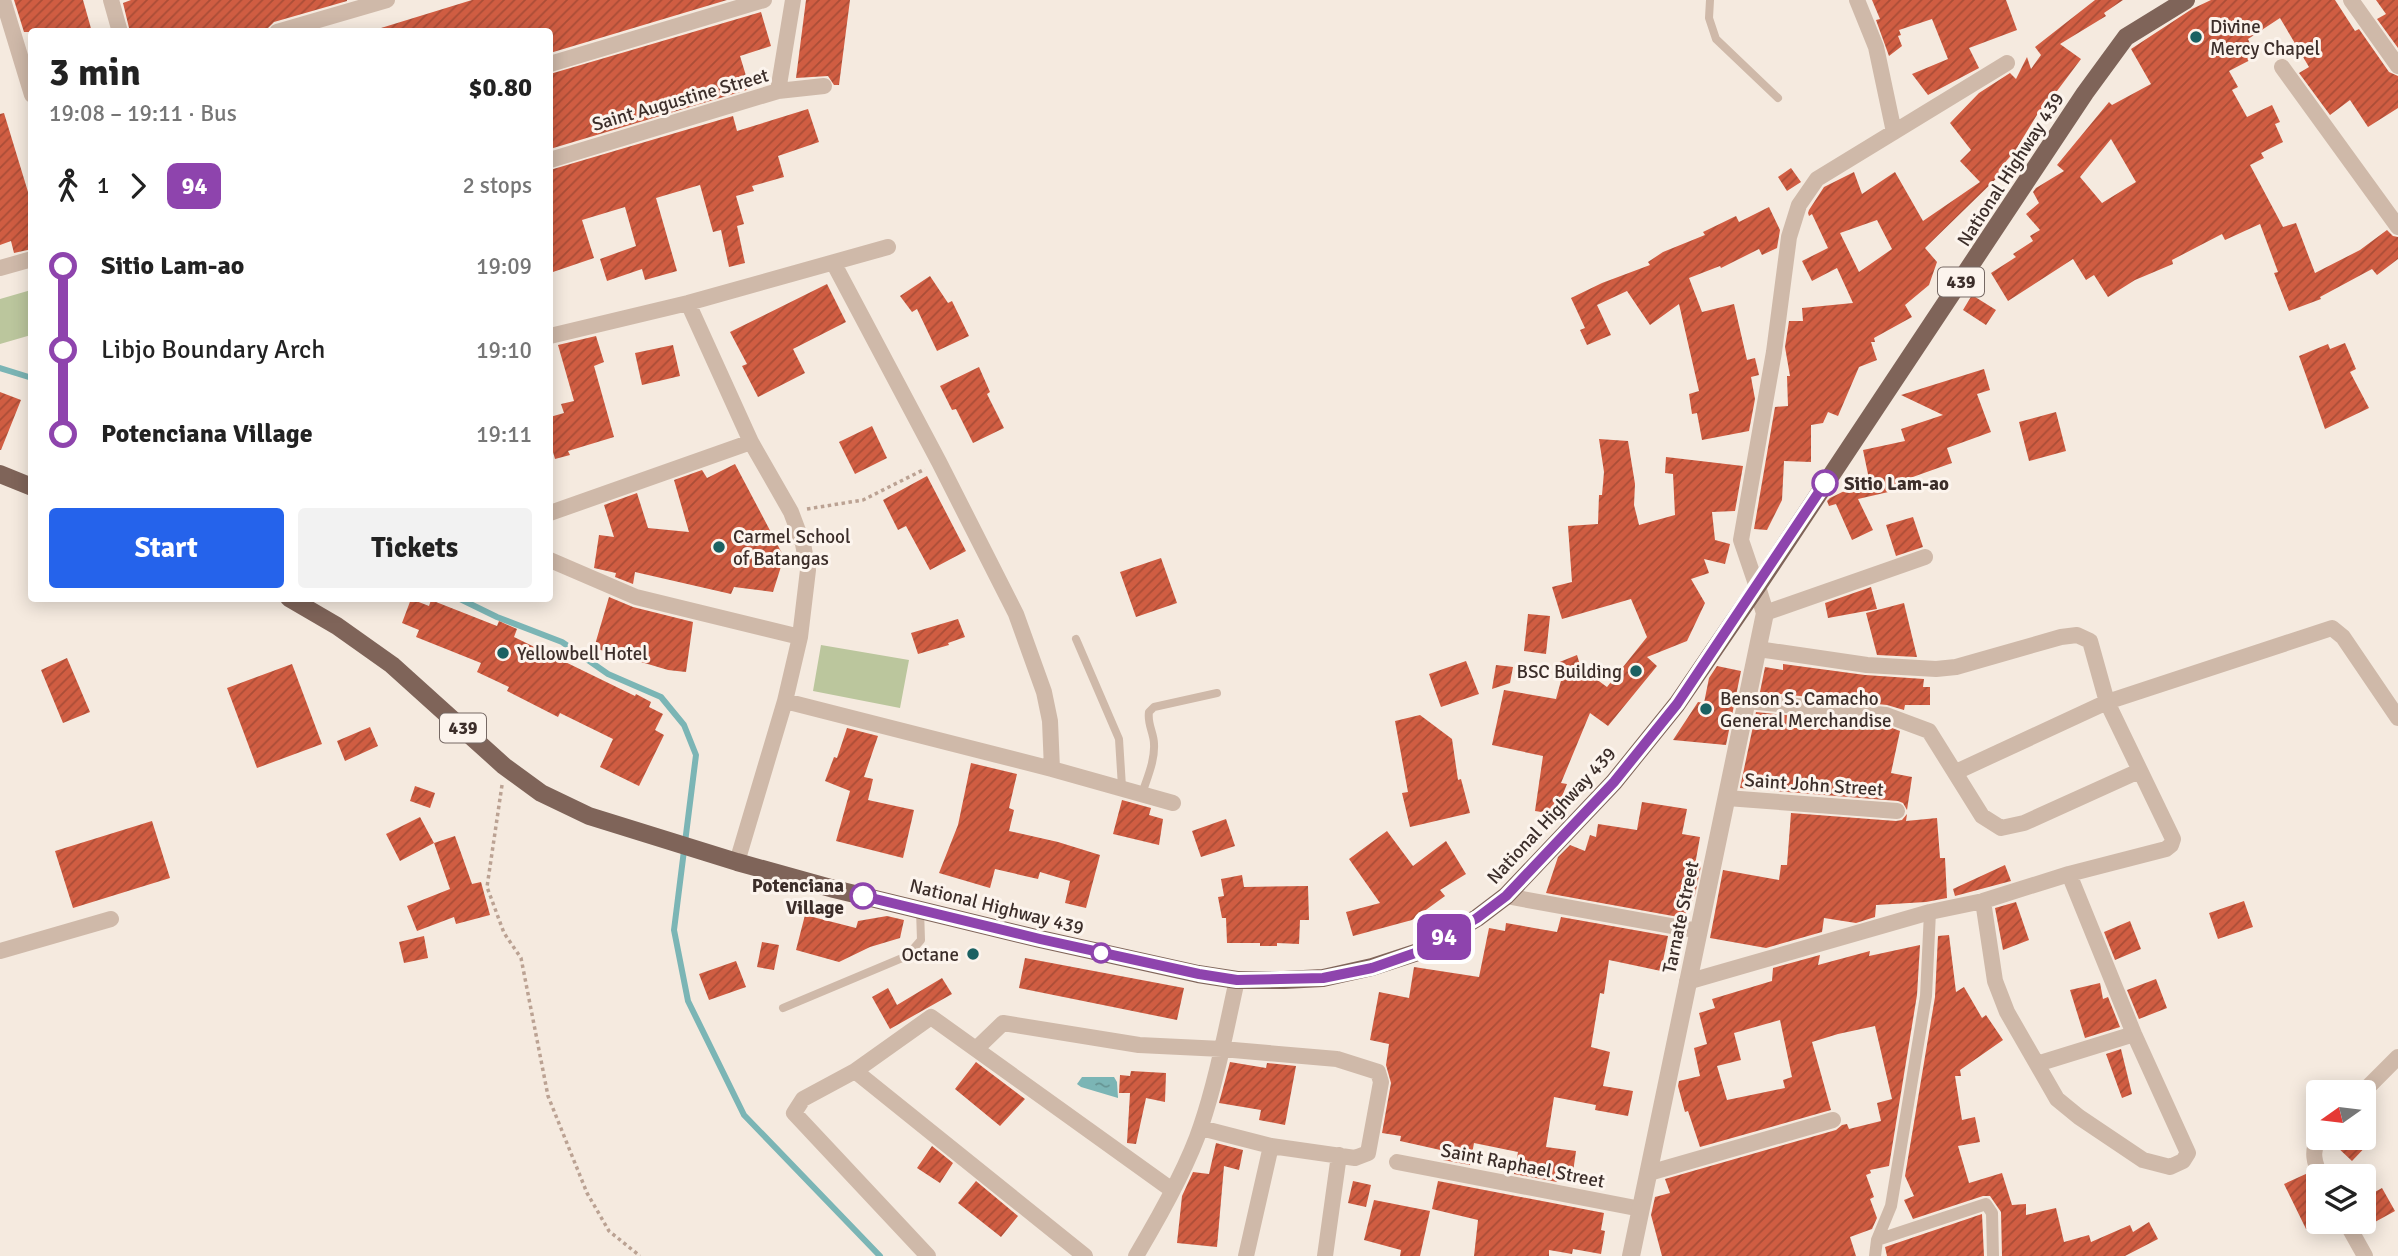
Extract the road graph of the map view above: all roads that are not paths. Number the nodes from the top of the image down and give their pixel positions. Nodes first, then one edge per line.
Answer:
1 (3, 0) edge
2 (111, 0) edge
3 (387, 0) edge
4 (764, 0) edge
5 (793, 0) edge
6 (1710, 0) edge
7 (1857, 0) edge
8 (2186, 0) edge
9 (2351, 0) edge
10 (119, 28) edge
11 (291, 28) edge
12 (553, 63) edge
13 (2007, 63) dead end
14 (2398, 66) edge
15 (2282, 67) dead end
16 (28, 82) edge
17 (824, 86) dead end
18 (778, 92) junction
19 (1778, 98) dead end
20 (1894, 132) junction
21 (553, 159) edge
22 (2398, 227) edge
23 (888, 247) dead end
24 (28, 260) edge
25 (834, 264) junction
26 (0, 268) edge
27 (688, 303) junction
28 (553, 335) edge
29 (751, 442) junction
30 (0, 474) edge
31 (28, 485) edge
32 (553, 512) edge
33 (1925, 556) dead end
34 (553, 561) edge
35 (1757, 587) junction
36 (296, 602) edge
37 (1765, 613) junction
38 (800, 637) junction
39 (1076, 639) dead end
40 (1758, 649) junction
41 (1217, 692) dead end
42 (785, 701) junction
43 (1747, 701) junction
44 (2107, 702) junction
45 (2398, 718) edge
46 (1052, 769) junction
47 (2139, 771) junction
48 (1956, 772) junction
49 (1122, 788) junction
50 (1142, 794) junction
51 (1727, 798) junction
52 (1173, 803) dead end
53 (1897, 811) dead end
54 (737, 862) junction
55 (2069, 874) junction
56 (1506, 896) junction
57 (1983, 901) junction
58 (920, 909) junction
59 (1930, 912) junction
60 (111, 919) dead end
61 (1699, 931) junction
62 (0, 951) edge
63 (1237, 980) junction
64 (1687, 982) junction
65 (783, 1008) dead end
66 (2134, 1034) junction
67 (976, 1049) junction
68 (1222, 1049) junction
69 (2398, 1057) edge
70 (2037, 1064) junction
71 (855, 1071) junction
72 (2374, 1080) edge
73 (1833, 1120) dead end
74 (1201, 1128) junction
75 (1270, 1146) junction
76 (1339, 1155) junction
77 (1397, 1162) dead end
78 (1649, 1173) junction
79 (1172, 1191) junction
80 (1641, 1209) junction
81 (2353, 1234) edge
82 (1877, 1240) junction
83 (1139, 1255) edge
84 (1873, 1255) edge
85 (928, 1256) edge
86 (1085, 1256) edge
87 (1246, 1256) edge
88 (1325, 1256) edge
89 (1631, 1256) edge
90 (1993, 1256) edge
91 (2365, 1256) edge

1 - 16 street
2 - 10 street
3 - 11 street
4 - 12 street
5 - 18 street
6 - 19 lane
7 - 20 street
8 - 35 main road, National Highway 439 / 439
9 - 14 street
13 - 20 street
15 - 22 street
17 - 18 street, Saint Augustine Street
18 - 21 street, Saint Augustine Street
20 - 35 street
23 - 25 street
24 - 26 street
25 - 27 street
25 - 46 street
27 - 28 street
27 - 29 street
29 - 32 street
29 - 38 street
30 - 31 main road
33 - 37 street
34 - 38 street
35 - 37 street, Tarnate Street
35 - 56 main road, National Highway 439 / 439
36 - 54 main road, National Highway 439 / 439
37 - 40 street, Tarnate Street
38 - 42 street
39 - 49 lane
40 - 43 street, Tarnate Street
40 - 44 street
41 - 50 lane
42 - 46 street
42 - 54 street
43 - 48 street
43 - 51 street, Tarnate Street
44 - 45 street
44 - 47 street
44 - 48 street
46 - 49 street
47 - 48 street
47 - 55 street
49 - 50 street
50 - 52 street
51 - 53 street, Saint John Street
51 - 61 street, Tarnate Street
54 - 58 main road, National Highway 439 / 439
55 - 57 street
55 - 66 street
56 - 61 street
56 - 63 main road, National Highway 439 / 439
57 - 59 street
57 - 70 street
58 - 63 main road, National Highway 439 / 439
58 - 65 lane
59 - 64 street
59 - 82 street
60 - 62 street
61 - 64 street, Tarnate Street
63 - 68 street
64 - 78 street, Tarnate Street
66 - 70 street
66 - 70 street
67 - 68 street
67 - 71 street
67 - 79 street
68 - 74 street
68 - 76 street
69 - 72 street
71 - 85 street
71 - 86 street
73 - 78 street
74 - 75 street
74 - 79 street
75 - 76 street
75 - 87 street
76 - 88 street
77 - 80 street, Saint Raphael Street
78 - 80 street, Tarnate Street
79 - 83 street
80 - 89 street, Tarnate Street
81 - 91 street
82 - 84 street
82 - 90 street

